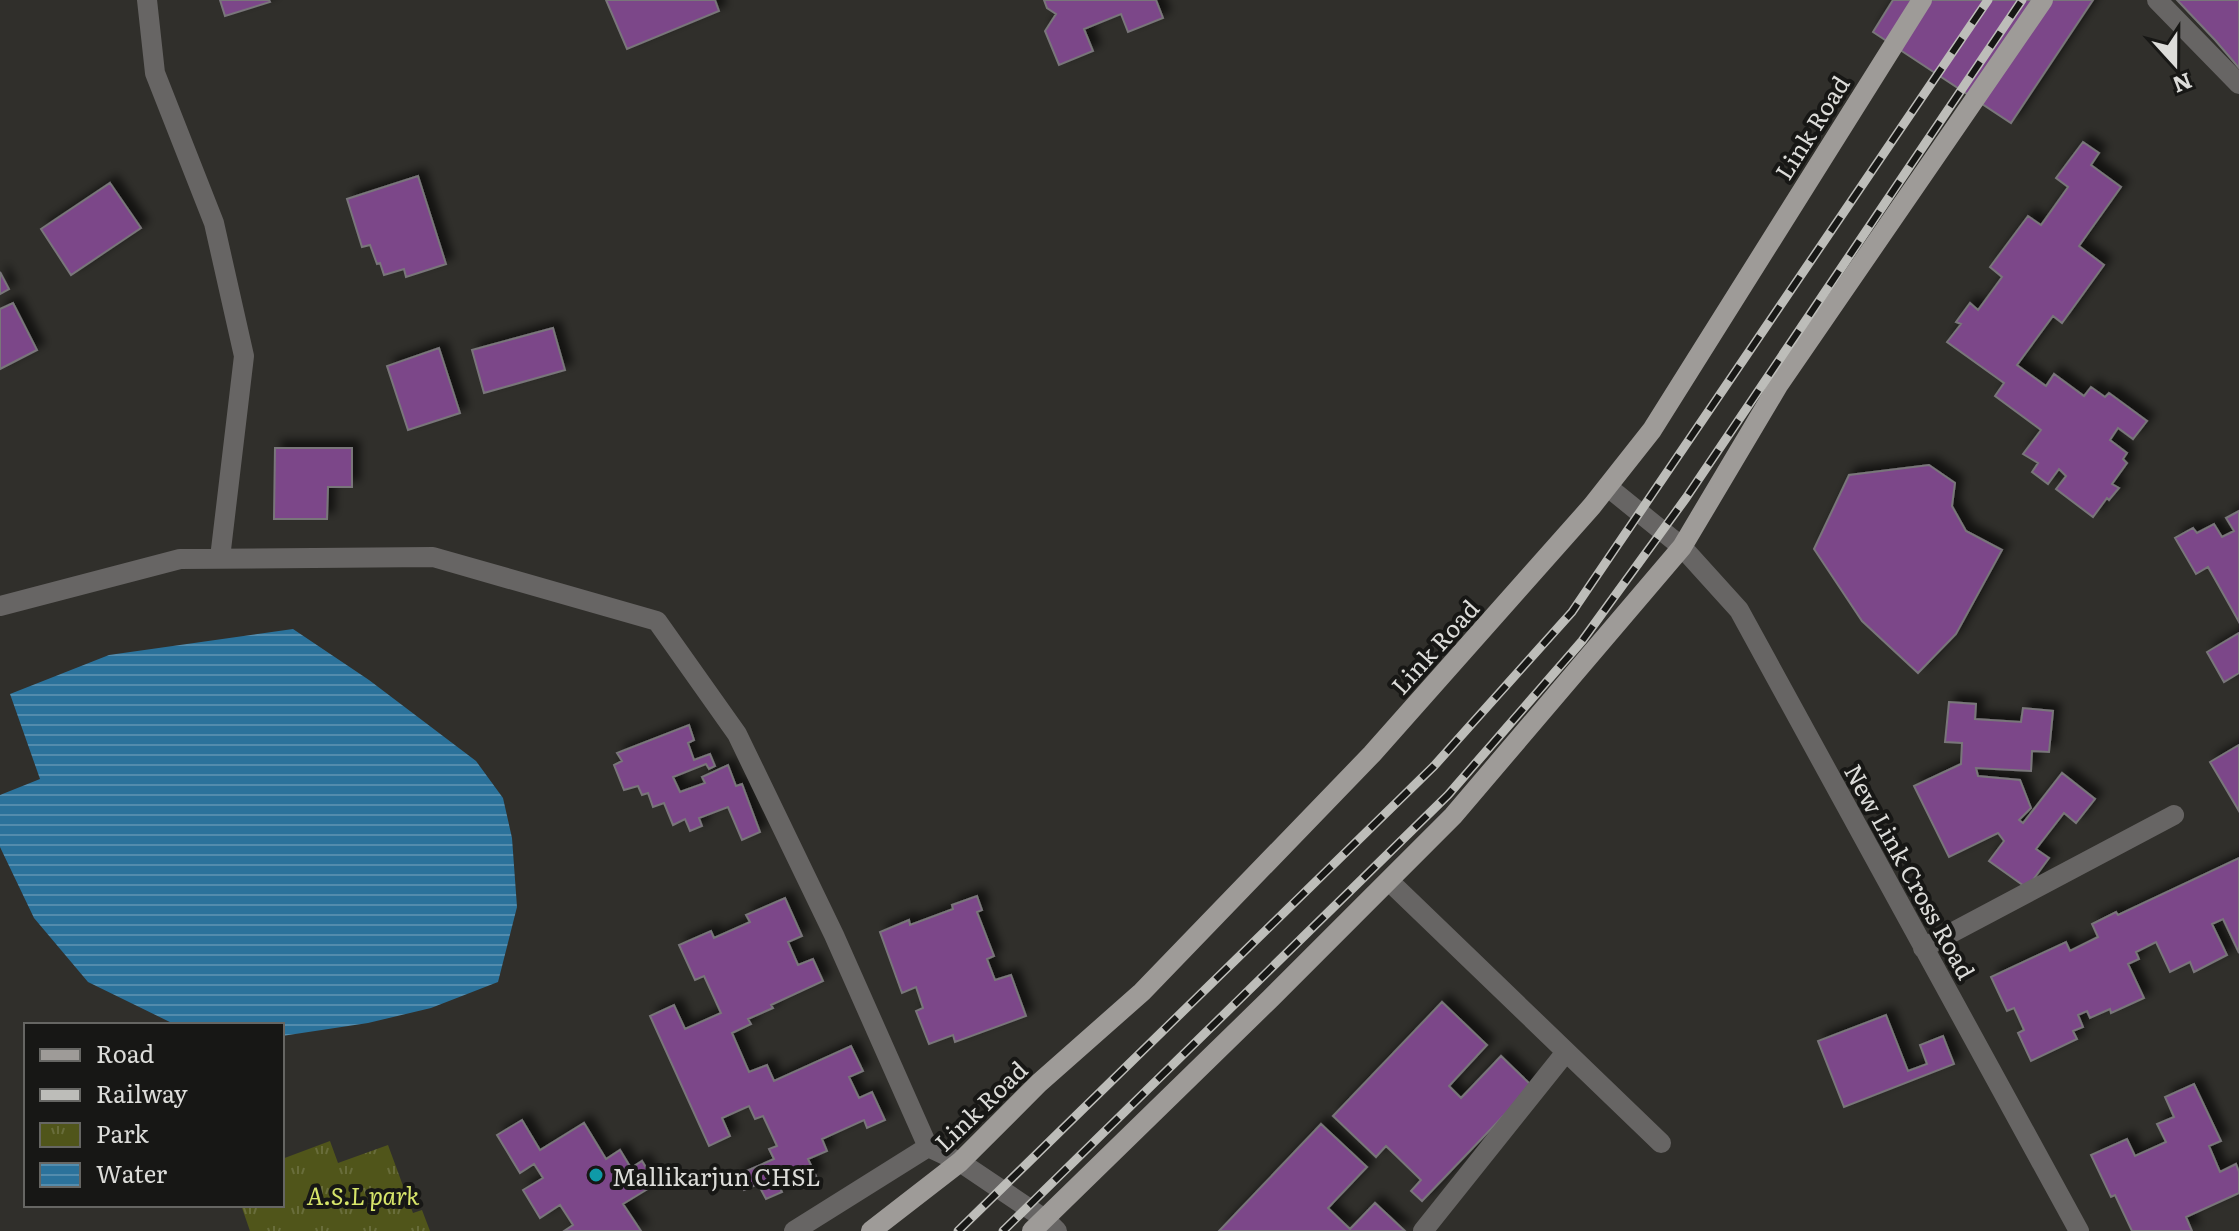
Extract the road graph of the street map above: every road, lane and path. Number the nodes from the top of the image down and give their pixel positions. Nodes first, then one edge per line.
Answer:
1 (147, 0) edge
2 (1922, 0) edge
3 (2043, 0) edge
4 (2157, 0) edge
5 (2239, 84) edge
6 (1608, 487) junction
7 (1682, 547) junction
8 (220, 558) junction
9 (0, 606) edge
10 (2174, 815) dead end
11 (1389, 881) junction
12 (1923, 948) junction
13 (1566, 1052) junction
14 (1661, 1143) dead end
15 (928, 1147) junction
16 (960, 1162) junction
17 (1046, 1228) edge
18 (794, 1231) edge
19 (871, 1231) edge
20 (1423, 1231) edge
21 (2079, 1231) edge

1 - 8 street
2 - 6 main road, Link Road
3 - 7 main road
4 - 5 street
6 - 7 street, New Link Cross Road
6 - 16 main road, Link Road
7 - 11 main road
7 - 12 street, New Link Cross Road
8 - 9 street
8 - 15 street
10 - 12 street
11 - 13 street
11 - 17 main road
12 - 21 street, New Link Cross Road
13 - 14 street
13 - 20 street
15 - 16 street
15 - 18 street
16 - 17 street
16 - 19 main road, Link Road

